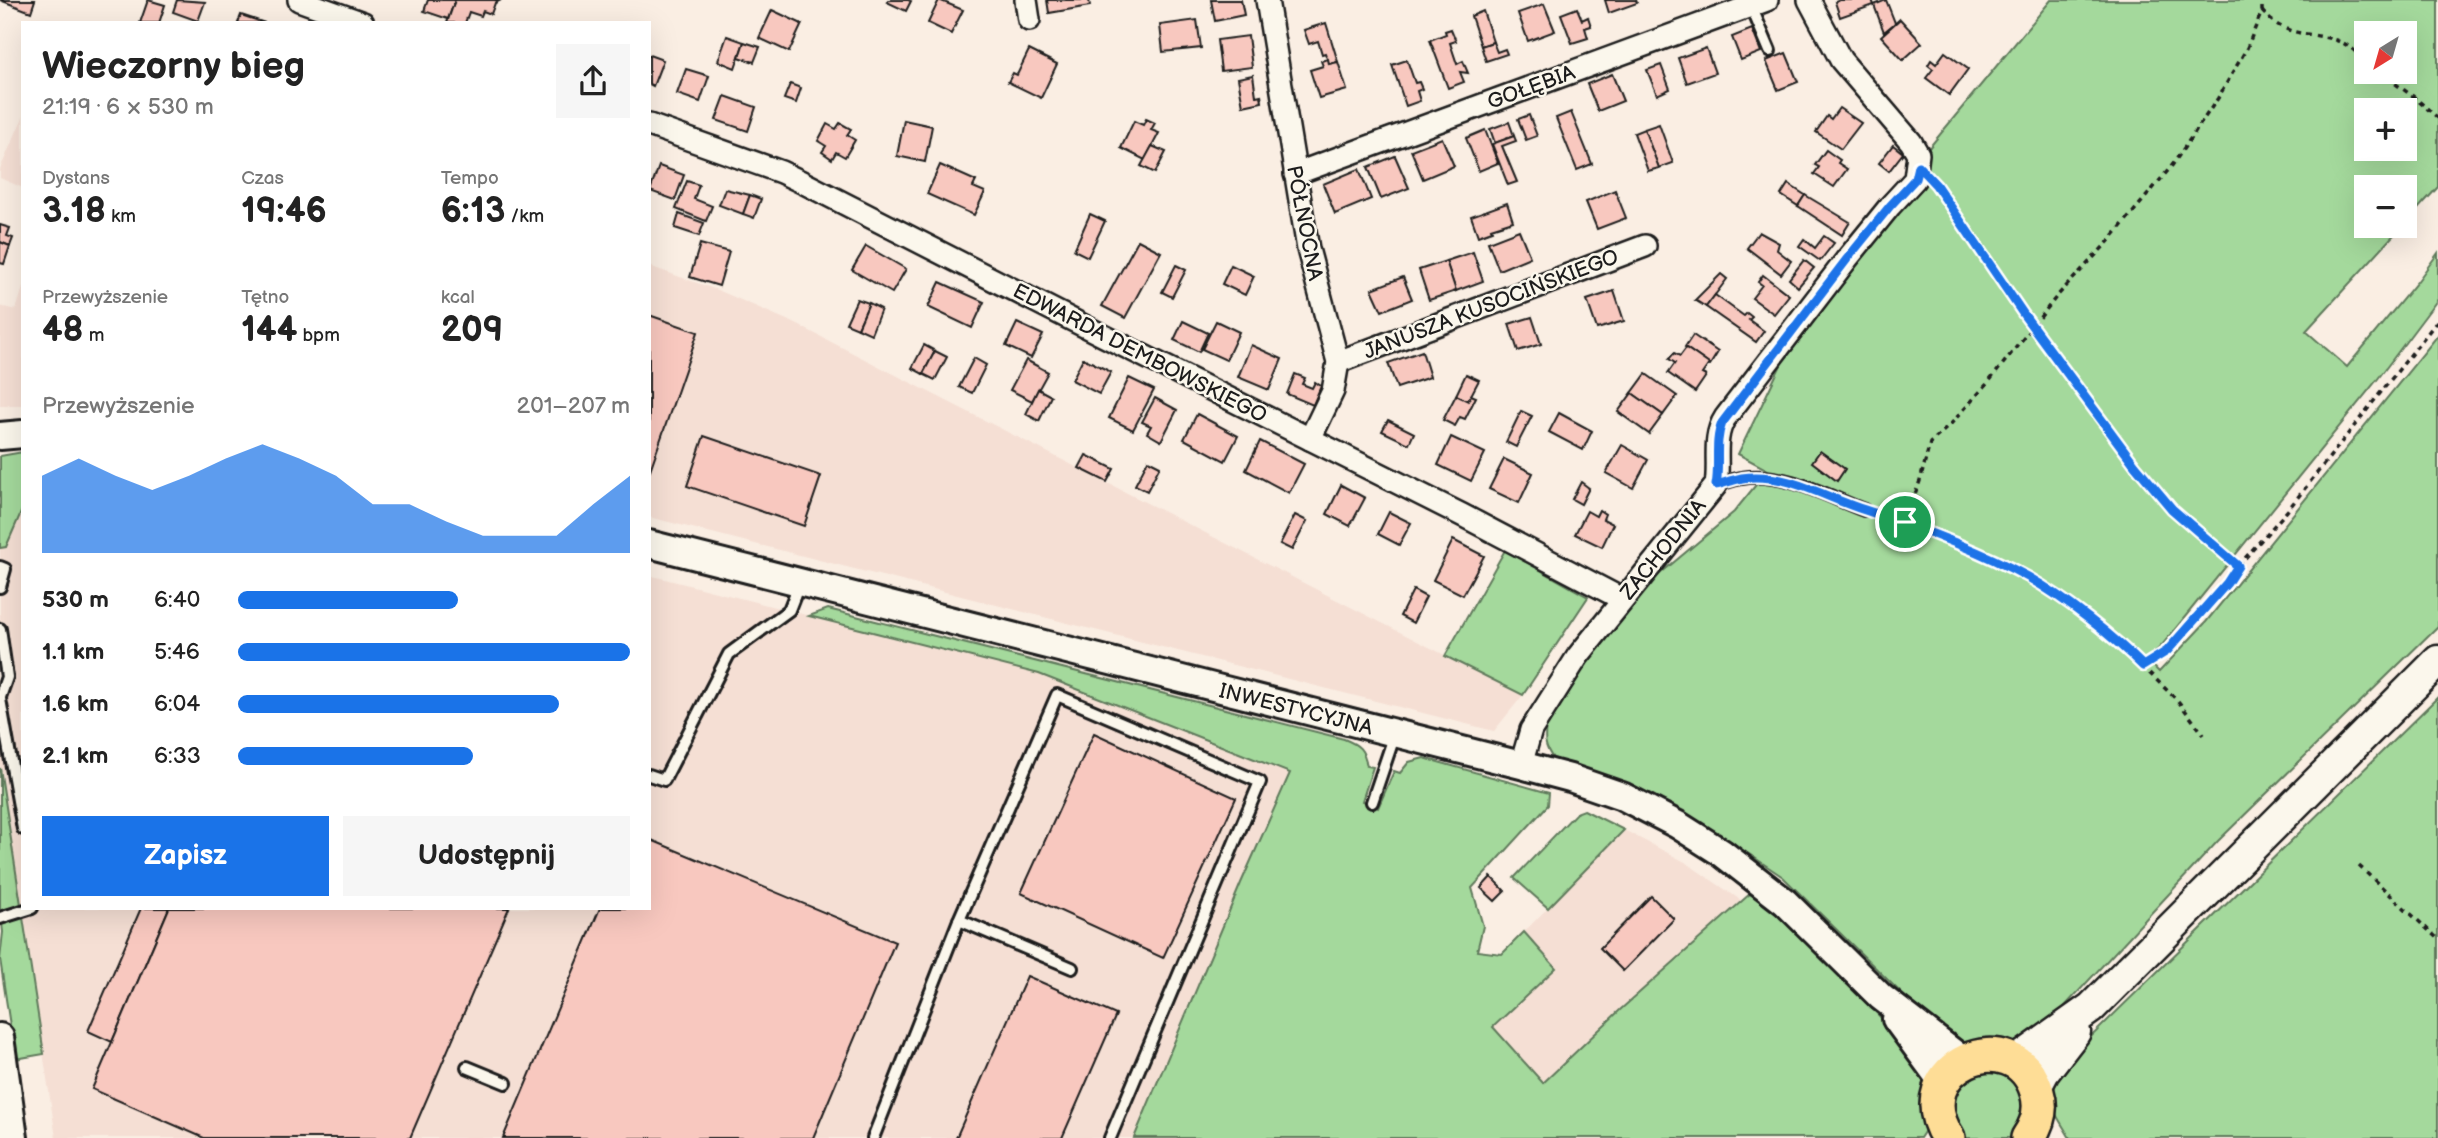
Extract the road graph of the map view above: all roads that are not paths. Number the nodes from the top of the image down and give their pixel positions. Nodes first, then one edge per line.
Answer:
1 (299, 0) edge
2 (1267, 0) edge
3 (1809, 0) edge
4 (1759, 3) edge
5 (357, 21) edge
6 (1770, 51) dead end
7 (651, 126) edge
8 (1295, 174) junction
9 (1645, 246) dead end
10 (1338, 362) junction
11 (21, 434) edge
12 (0, 436) edge
13 (1310, 439) junction
14 (1716, 485) junction
15 (1864, 510) road end
16 (651, 545) edge
17 (0, 567) edge
18 (800, 582) junction
19 (0, 587) edge
20 (1622, 599) junction
21 (0, 629) edge
22 (2438, 662) edge
23 (0, 698) edge
24 (1395, 734) junction
25 (1521, 765) junction
26 (651, 776) edge
27 (1372, 802) dead end
28 (21, 818) edge
29 (26, 910) edge
30 (0, 918) edge
31 (959, 920) junction
32 (1072, 968) dead end
33 (0, 1037) edge
34 (467, 1067) dead end
35 (1953, 1072) junction
36 (2026, 1075) junction
37 (506, 1083) dead end
38 (1943, 1135) edge
39 (2033, 1135) edge
40 (15, 1138) edge
41 (873, 1138) edge
42 (1110, 1138) edge

1 - 5 street
2 - 8 street, PÓŁNOCNA
3 - 14 street, ZACHODNIA
4 - 6 lane
4 - 8 street, GOŁĘBIA
7 - 13 street, EDWARDA DEMBOWSKIEGO
8 - 10 street, PÓŁNOCNA
9 - 10 street, JANUSZA KUSOCIŃSKIEGO
10 - 13 street, PÓŁNOCNA
11 - 12 street
13 - 20 street, EDWARDA DEMBOWSKIEGO
14 - 15 lane
14 - 20 street, ZACHODNIA
16 - 18 street, INWESTYCYJNA
17 - 19 lane
18 - 24 street, INWESTYCYJNA
18 - 26 lane
20 - 25 street, ZACHODNIA
21 - 23 lane
22 - 36 main road
23 - 28 lane
24 - 25 street, INWESTYCYJNA
24 - 27 lane
25 - 35 street, INWESTYCYJNA
29 - 30 lane
31 - 32 lane
31 - 41 lane
31 - 42 lane
33 - 40 street
34 - 37 lane
35 - 36 main road
35 - 38 main road
36 - 39 main road

